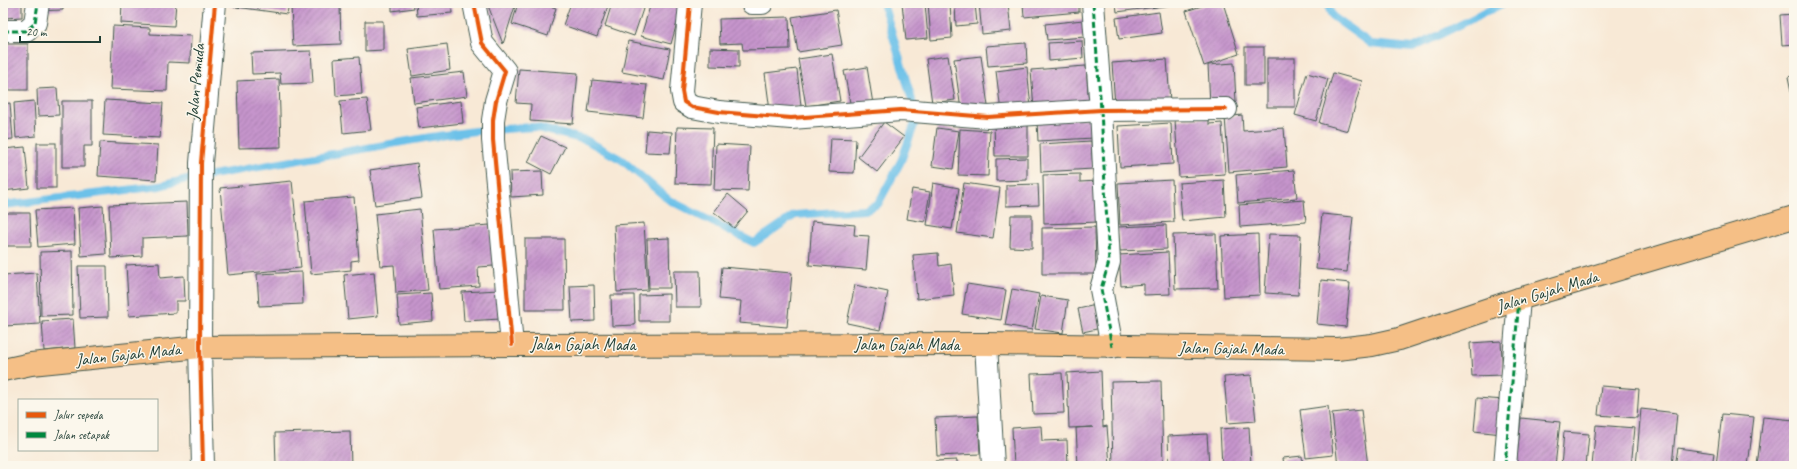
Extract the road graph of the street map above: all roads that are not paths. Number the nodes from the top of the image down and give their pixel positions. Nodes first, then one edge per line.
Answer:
1 (38, 3) edge
2 (215, 3) edge
3 (474, 3) edge
4 (690, 3) edge
5 (752, 3) edge
6 (762, 3) edge
7 (1093, 3) edge
8 (3, 31) edge
9 (1226, 109) dead end
10 (1101, 110) junction
11 (1794, 217) edge
12 (1519, 299) junction
13 (512, 344) junction
14 (986, 344) junction
15 (1112, 346) junction
16 (200, 347) junction
17 (3, 370) edge
18 (203, 466) edge
19 (993, 466) edge
20 (1505, 466) edge

1 - 8 street
2 - 16 street, Jalan Pemuda
3 - 13 street
4 - 10 street
5 - 6 street
7 - 10 street
9 - 10 street
10 - 15 street
11 - 12 main road, Jalan Gajah Mada
12 - 15 main road, Jalan Gajah Mada
12 - 20 street
13 - 14 main road, Jalan Gajah Mada
13 - 16 main road, Jalan Gajah Mada
14 - 15 main road, Jalan Gajah Mada
14 - 19 street
16 - 17 main road, Jalan Gajah Mada
16 - 18 street, Jalan Pemuda

